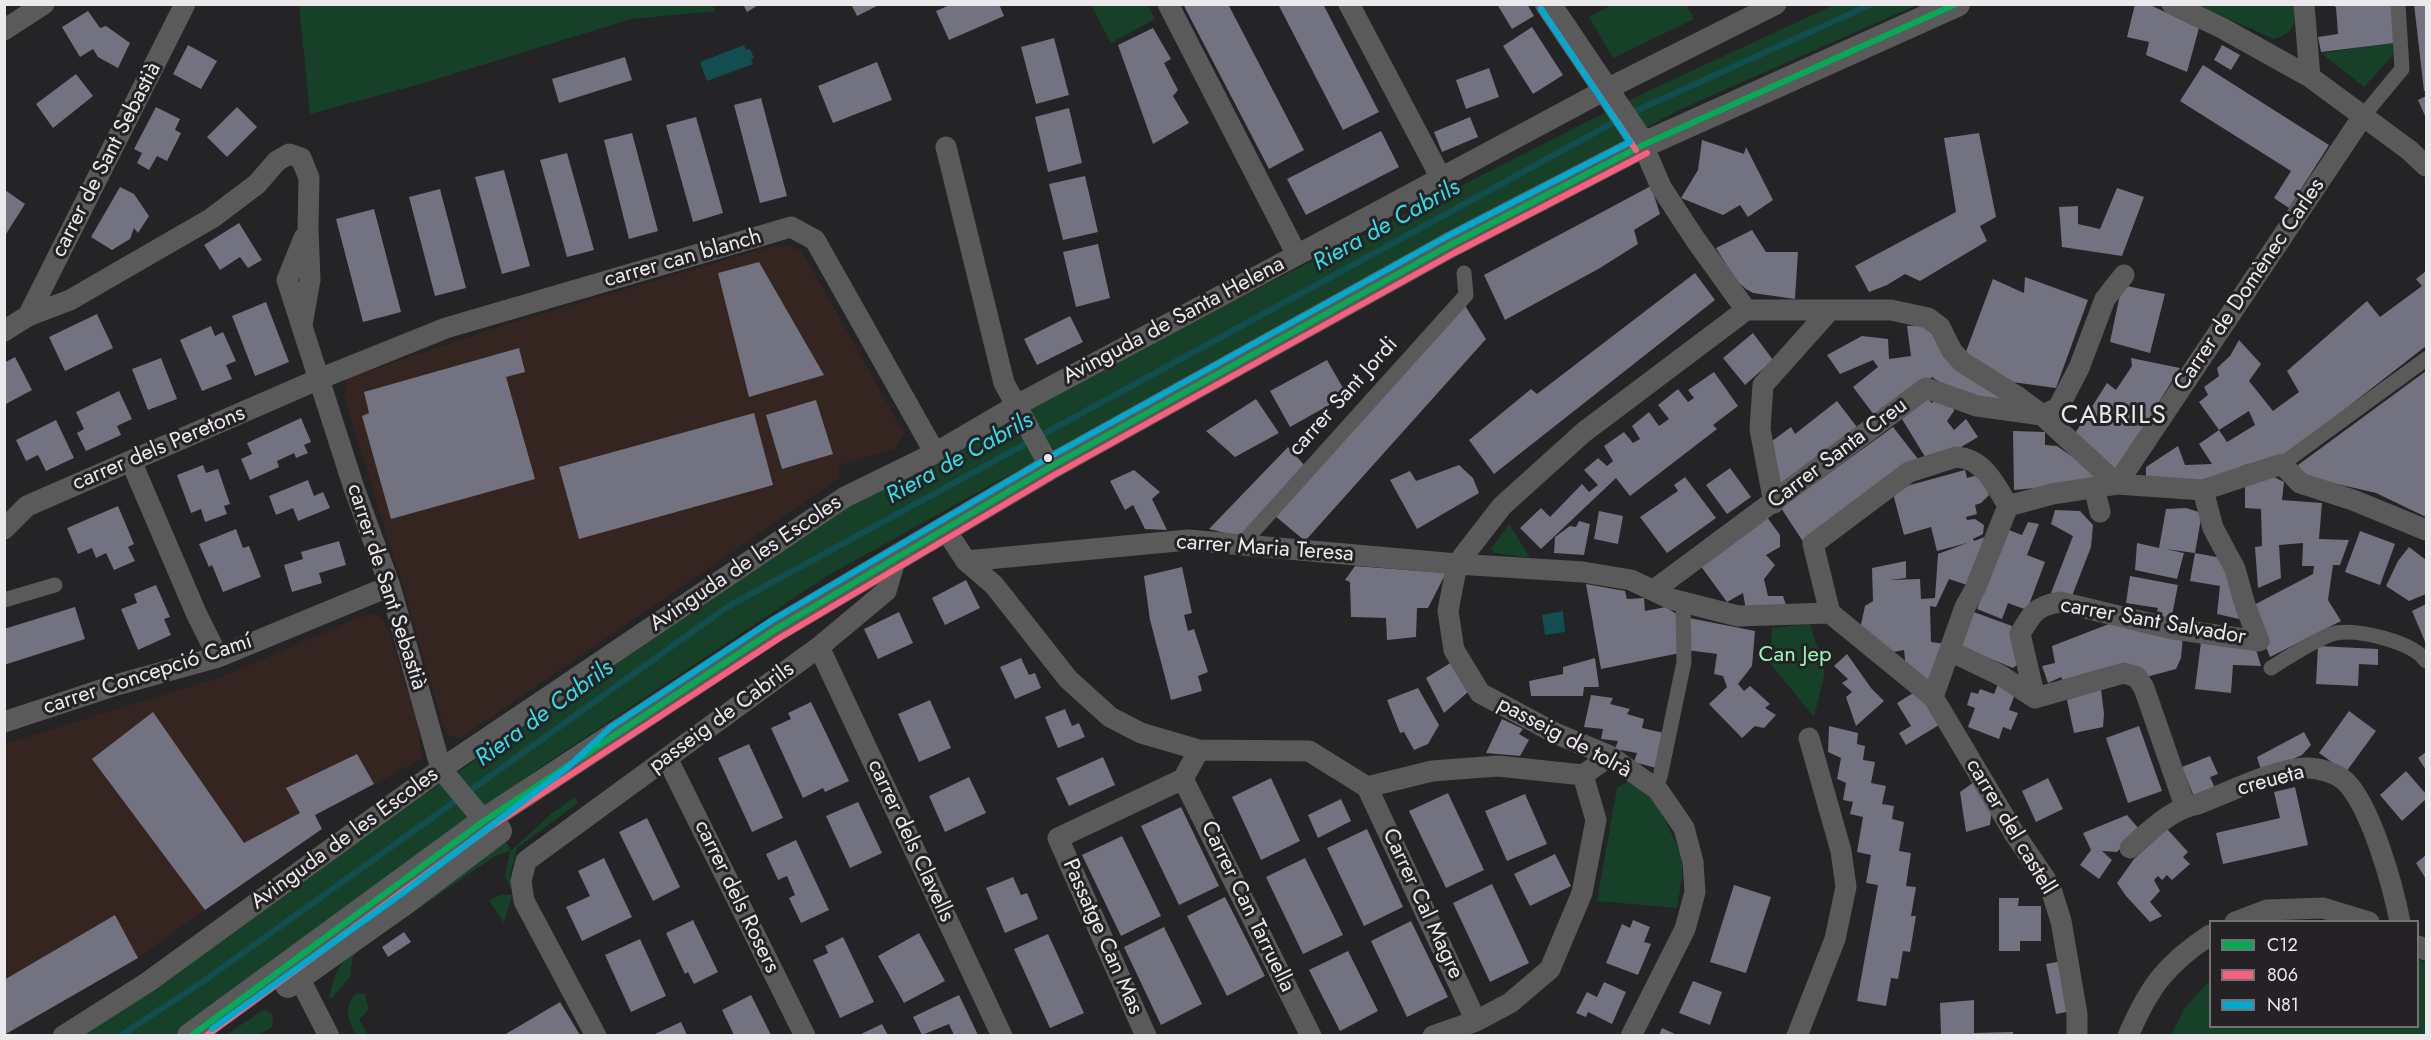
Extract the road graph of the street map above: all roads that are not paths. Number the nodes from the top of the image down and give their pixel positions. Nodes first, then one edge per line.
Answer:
1 (44, 4) edge
2 (185, 4) edge
3 (1168, 4) edge
4 (1349, 4) edge
5 (1548, 4) edge
6 (1776, 4) edge
7 (1957, 4) edge
8 (2172, 4) edge
9 (2304, 4) edge
10 (2398, 4) edge
11 (4, 30) edge
12 (2304, 67) junction
13 (1609, 96) junction
14 (2363, 116) junction
15 (1640, 140) junction
16 (946, 147) dead end
17 (2427, 166) edge
18 (1441, 178) junction
19 (1297, 255) junction
20 (1464, 273) dead end
21 (2124, 275) dead end
22 (1746, 310) junction
23 (1830, 310) junction
24 (28, 316) junction
25 (4, 331) edge
26 (2427, 359) edge
27 (320, 379) junction
28 (1020, 410) junction
29 (2042, 415) junction
30 (934, 453) junction
31 (131, 461) junction
32 (1047, 462) junction
33 (2282, 464) junction
34 (2117, 484) junction
35 (2094, 488) junction
36 (2203, 490) junction
37 (1774, 503) junction
38 (2008, 506) junction
39 (2100, 512) dead end
40 (4, 529) edge
41 (945, 529) junction
42 (2427, 530) edge
43 (1241, 545) junction
44 (896, 558) junction
45 (966, 561) junction
46 (1457, 564) junction
47 (55, 585) dead end
48 (390, 585) junction
49 (1654, 590) junction
50 (4, 600) edge
51 (1683, 603) junction
52 (1830, 613) junction
53 (819, 647) junction
54 (1950, 651) junction
55 (218, 657) junction
56 (2427, 661) edge
57 (2271, 668) dead end
58 (1933, 697) junction
59 (2035, 698) junction
60 (4, 722) edge
61 (1809, 738) dead end
62 (1199, 750) junction
63 (1610, 756) junction
64 (667, 758) junction
65 (445, 774) junction
66 (1583, 775) junction
67 (1183, 779) junction
68 (1367, 788) junction
69 (1654, 788) junction
70 (2185, 806) junction
71 (486, 823) junction
72 (2130, 848) dead end
73 (2238, 920) edge
74 (2365, 920) edge
75 (2400, 920) edge
76 (2209, 937) edge
77 (295, 970) junction
78 (1476, 1022) junction
79 (63, 1035) edge
80 (190, 1035) edge
81 (218, 1035) edge
82 (329, 1035) edge
83 (596, 1035) edge
84 (805, 1035) edge
85 (1002, 1035) edge
86 (1146, 1035) edge
87 (1311, 1035) edge
88 (1433, 1035) edge
89 (1631, 1035) edge
90 (1797, 1035) edge
91 (2077, 1035) edge
92 (2128, 1035) edge

1 - 11 street
2 - 24 street, carrer de Sant Sebastià
3 - 19 street
4 - 18 street
5 - 13 street
6 - 13 street, Avinguda de Santa Helena
7 - 15 street
8 - 12 street
9 - 12 street
10 - 14 street
12 - 14 street
13 - 15 street
13 - 18 street, Avinguda de Santa Helena
14 - 17 street
14 - 34 street, Carrer de Domènec Carles
15 - 22 street
15 - 32 street
16 - 28 street
18 - 19 street, Avinguda de Santa Helena
19 - 28 street, Avinguda de Santa Helena
20 - 43 street, carrer Sant Jordi
21 - 29 street
22 - 23 street
22 - 46 street
23 - 29 street
23 - 37 street
24 - 25 street, carrer de Sant Sebastià
24 - 27 street, carrer de Sant Sebastià
26 - 33 street
27 - 30 street, carrer can blanch
27 - 31 street, carrer dels Peretons
27 - 48 street, carrer de Sant Sebastià
28 - 30 street, Avinguda de Santa Helena
28 - 32 street
29 - 34 street
29 - 37 street, Carrer Santa Creu
30 - 65 street, Avinguda de les Escoles
31 - 40 street, carrer dels Peretons
31 - 55 street
32 - 41 street
33 - 36 street
33 - 42 street
34 - 35 street
34 - 36 street
35 - 38 street
35 - 39 street
36 - 59 street, carrer Sant Salvador
37 - 49 street, Carrer Santa Creu
38 - 52 street
38 - 54 street
41 - 44 street
41 - 45 street
43 - 45 street, carrer Maria Teresa
43 - 46 street, carrer Maria Teresa
44 - 53 street, passeig de Cabrils
44 - 71 street
45 - 62 street
46 - 49 street
46 - 63 street, passeig de tolrà
47 - 50 street
48 - 55 street, carrer Concepció Camí
48 - 65 street, carrer de Sant Sebastià
49 - 51 street
51 - 52 street
51 - 69 street
52 - 58 street
53 - 64 street, passeig de Cabrils
53 - 85 street, carrer dels Clavells
54 - 58 street
54 - 59 street
55 - 60 street, carrer Concepció Camí
56 - 57 street
58 - 91 street, carrer del castell
59 - 70 street
61 - 90 street
62 - 67 street
62 - 68 street
63 - 66 street
63 - 69 street, passeig de tolrà
64 - 83 street, passeig de Cabrils
64 - 84 street, carrer dels Rosers
65 - 71 street, carrer de Sant Sebastià
65 - 79 street, Avinguda de les Escoles
66 - 68 street
66 - 78 street
67 - 86 street, Passatge Can Mas
67 - 87 street, Carrer Can Tarruella
68 - 78 street, Carrer Cal Magre
69 - 89 street, passeig de tolrà
70 - 72 street, creueta
70 - 75 street, creueta
71 - 77 street
73 - 74 street
76 - 92 street
77 - 80 street
77 - 81 street
77 - 82 street
78 - 88 street

